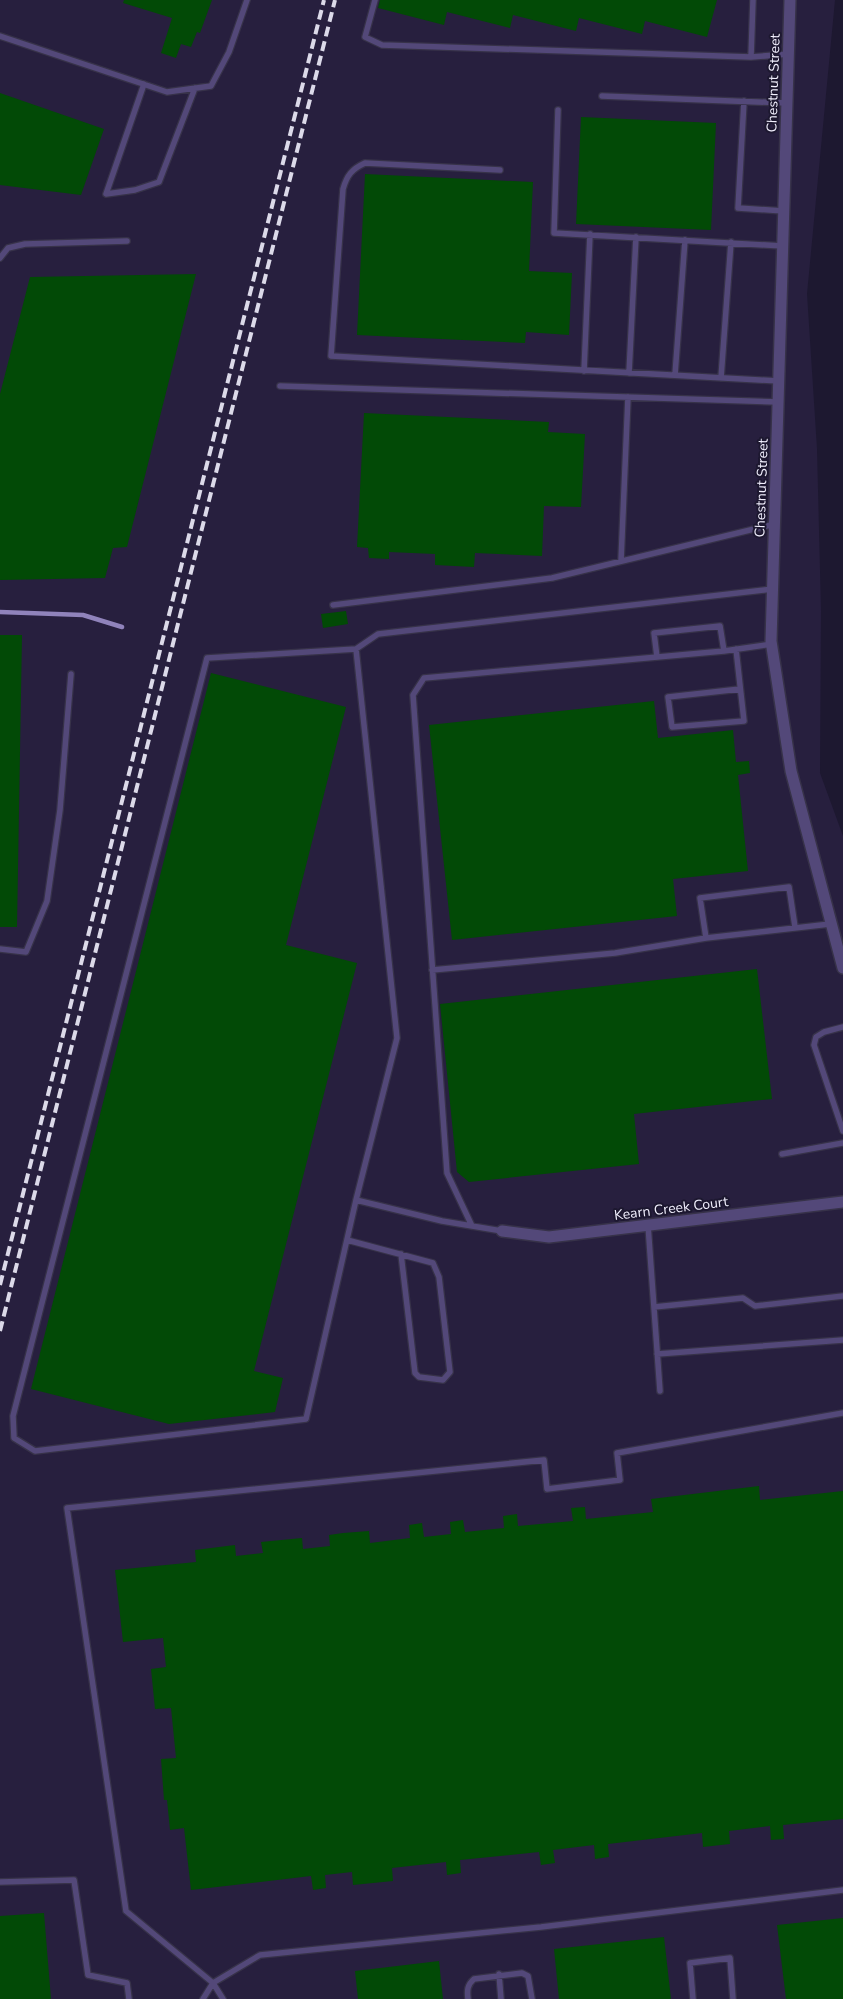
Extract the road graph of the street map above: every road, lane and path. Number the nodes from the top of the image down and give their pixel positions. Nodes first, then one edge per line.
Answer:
1 (247, 0) edge
2 (375, 0) edge
3 (753, 0) edge
4 (790, 0) edge
5 (0, 36) edge
6 (789, 54) junction
7 (751, 57) junction
8 (144, 84) junction
9 (195, 88) junction
10 (602, 96) dead end
11 (744, 101) junction
12 (787, 103) junction
13 (558, 110) dead end
14 (500, 170) dead end
15 (784, 211) junction
16 (590, 234) junction
17 (636, 237) junction
18 (127, 240) dead end
19 (685, 240) junction
20 (731, 242) junction
21 (783, 246) junction
22 (0, 258) edge
23 (584, 371) junction
24 (629, 373) junction
25 (675, 375) junction
26 (721, 378) junction
27 (779, 381) junction
28 (280, 386) dead end
29 (628, 397) junction
30 (778, 402) junction
31 (775, 524) junction
32 (621, 561) junction
33 (773, 588) junction
34 (333, 605) dead end
35 (772, 644) junction
36 (356, 649) junction
37 (736, 649) junction
38 (724, 651) junction
39 (657, 657) junction
40 (71, 674) dead end
41 (740, 689) junction
42 (830, 924) junction
43 (795, 927) junction
44 (706, 938) junction
45 (0, 949) edge
46 (843, 968) edge
47 (432, 970) junction
48 (843, 1027) edge
49 (843, 1131) edge
50 (843, 1143) edge
51 (782, 1154) dead end
52 (356, 1200) junction
53 (843, 1202) edge
54 (648, 1225) junction
55 (472, 1226) junction
56 (502, 1231) joint
57 (347, 1240) junction
58 (400, 1254) junction
59 (843, 1296) edge
60 (654, 1307) junction
61 (843, 1340) edge
62 (657, 1354) junction
63 (660, 1391) dead end
64 (843, 1413) edge
65 (0, 1882) edge
66 (843, 1890) edge
67 (498, 1974) junction
68 (213, 1983) junction
69 (128, 1999) edge
70 (203, 1999) edge
71 (222, 1999) edge
72 (468, 1999) edge
73 (501, 1999) edge
74 (532, 1999) edge
75 (693, 1999) edge
76 (733, 1999) edge

1 - 9 lane
2 - 7 lane
3 - 7 lane
4 - 6 street, Chestnut Street
5 - 8 lane
6 - 7 lane
6 - 12 street, Chestnut Street
8 - 9 lane
8 - 9 lane
10 - 11 lane
11 - 12 lane
11 - 15 lane
12 - 15 street, Chestnut Street
13 - 16 lane
14 - 23 lane
15 - 21 street, Chestnut Street
16 - 17 lane
16 - 23 lane
17 - 19 lane
17 - 24 lane
18 - 22 lane
19 - 20 lane
19 - 25 lane
20 - 21 lane
20 - 26 lane
21 - 27 street, Chestnut Street
23 - 24 lane
24 - 25 lane
25 - 26 lane
26 - 27 lane
27 - 30 street, Chestnut Street
28 - 29 lane
29 - 30 lane
29 - 32 lane
30 - 31 street, Chestnut Street
31 - 32 lane
31 - 33 street, Chestnut Street
32 - 34 lane
33 - 35 street, Chestnut Street
33 - 36 lane
35 - 37 lane
35 - 42 street, Chestnut Street
36 - 52 lane
36 - 57 lane
37 - 38 lane
37 - 41 lane
38 - 39 lane
38 - 39 lane
39 - 47 lane
40 - 45 lane
41 - 41 lane
42 - 43 lane
42 - 46 street, Chestnut Street
43 - 44 lane
43 - 44 lane
44 - 47 lane
47 - 55 lane
48 - 49 lane
50 - 51 lane
52 - 55 lane
52 - 57 lane
53 - 54 street, Kearn Creek Court
54 - 56 street, Kearn Creek Court
54 - 60 lane
55 - 56 lane
57 - 58 lane
58 - 58 lane
59 - 60 lane
60 - 62 lane
61 - 62 lane
62 - 63 lane
64 - 68 lane
65 - 69 lane
66 - 68 lane
67 - 72 lane
67 - 73 lane
67 - 74 lane
68 - 70 lane
68 - 71 lane
75 - 76 lane

